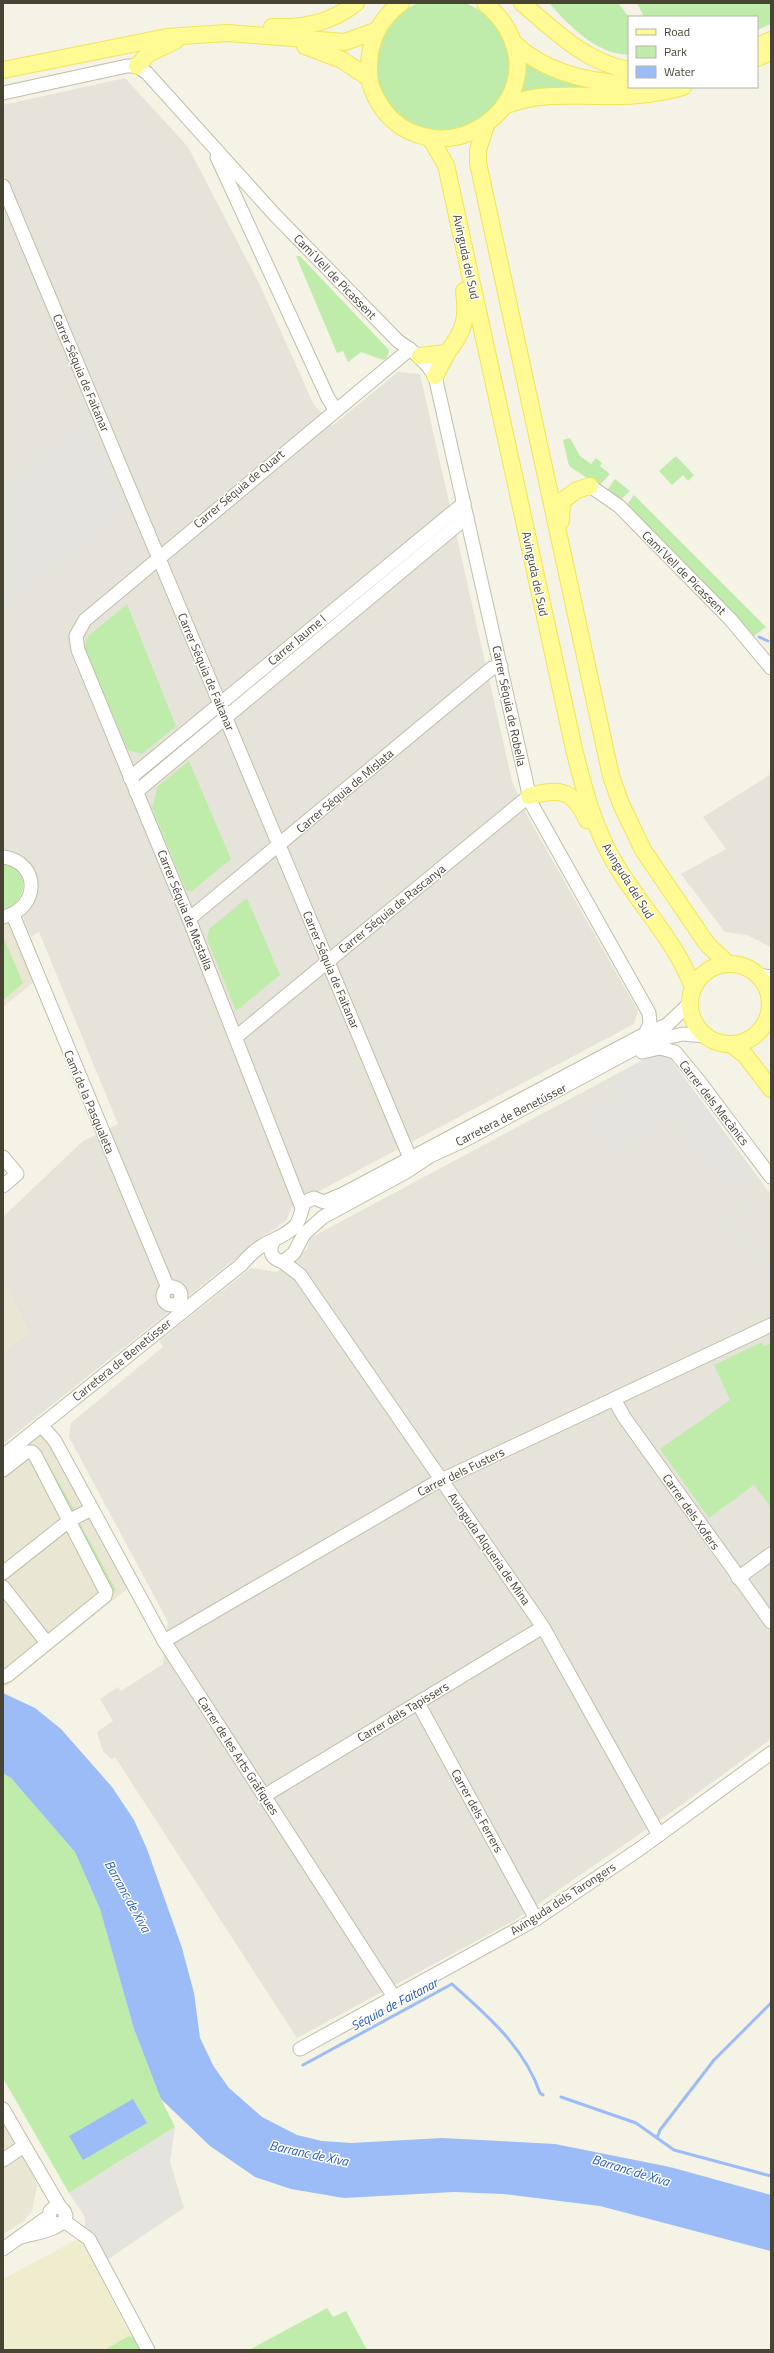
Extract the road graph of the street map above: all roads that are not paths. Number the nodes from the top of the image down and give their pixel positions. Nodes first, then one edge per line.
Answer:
1 (356, 3) edge
2 (401, 3) edge
3 (485, 3) edge
4 (522, 3) edge
5 (375, 31) junction
6 (227, 33) junction
7 (189, 35) junction
8 (279, 38) junction
9 (771, 40) edge
10 (514, 43) junction
11 (758, 46) edge
12 (771, 52) edge
13 (758, 58) edge
14 (137, 66) junction
15 (3, 70) edge
16 (628, 70) edge
17 (369, 78) junction
18 (628, 84) edge
19 (678, 88) edge
20 (3, 93) edge
21 (504, 106) junction
22 (486, 125) junction
23 (430, 138) junction
24 (211, 145) junction
25 (3, 186) edge
26 (255, 193) junction
27 (454, 200) junction
28 (238, 203) junction
29 (415, 352) junction
30 (447, 353) junction
31 (435, 376) junction
32 (335, 409) junction
33 (590, 486) joint
34 (464, 502) junction
35 (467, 517) junction
36 (558, 536) junction
37 (158, 557) junction
38 (76, 636) joint
39 (501, 666) junction
40 (771, 668) edge
41 (220, 704) junction
42 (226, 718) junction
43 (130, 778) junction
44 (136, 792) junction
45 (529, 796) junction
46 (279, 846) junction
47 (606, 847) junction
48 (3, 857) edge
49 (8, 916) edge
50 (189, 919) junction
51 (328, 962) junction
52 (728, 964) junction
53 (765, 976) edge
54 (691, 996) junction
55 (770, 1015) edge
56 (645, 1034) junction
57 (705, 1036) junction
58 (236, 1037) junction
59 (732, 1045) junction
60 (624, 1056) junction
61 (771, 1089) edge
62 (3, 1157) edge
63 (410, 1158) junction
64 (771, 1177) edge
65 (294, 1184) junction
66 (3, 1186) edge
67 (319, 1200) junction
68 (302, 1208) junction
69 (323, 1217) junction
70 (273, 1242) junction
71 (294, 1253) junction
72 (278, 1260) junction
73 (241, 1265) junction
74 (300, 1275) junction
75 (180, 1307) junction
76 (771, 1325) edge
77 (614, 1399) junction
78 (46, 1422) junction
79 (3, 1456) edge
80 (3, 1470) edge
81 (441, 1480) junction
82 (92, 1509) junction
83 (70, 1520) junction
84 (771, 1554) edge
85 (3, 1573) edge
86 (738, 1578) junction
87 (3, 1587) edge
88 (771, 1622) edge
89 (543, 1627) junction
90 (164, 1641) junction
91 (47, 1643) junction
92 (6, 1676) edge
93 (418, 1703) junction
94 (771, 1753) edge
95 (264, 1796) junction
96 (659, 1835) junction
97 (536, 1919) junction
98 (394, 1998) junction
99 (300, 2049) dead end
100 (3, 2109) edge
101 (24, 2146) junction
102 (3, 2160) edge
103 (60, 2207) junction
104 (49, 2216) junction
105 (62, 2222) junction
106 (22, 2237) junction
107 (3, 2249) edge
108 (148, 2350) edge

1 - 6 main road
2 - 5 main road
3 - 10 main road
4 - 16 main road
5 - 8 main road
5 - 17 main road
6 - 7 main road
6 - 8 main road
7 - 14 main road
7 - 15 main road
8 - 17 main road
9 - 11 main road
10 - 18 main road
10 - 21 main road
12 - 13 main road
14 - 20 street
14 - 24 street, Camí Vell de Picassent
17 - 23 main road
19 - 21 main road
21 - 22 main road
22 - 23 main road
22 - 36 main road
23 - 27 main road, Avinguda del Sud
24 - 26 street, Camí Vell de Picassent
24 - 28 street, Camí Vell de Picassent
25 - 37 street, Carrer Séquia de Faitanar
26 - 28 street
26 - 29 street, Camí Vell de Picassent
27 - 30 main road
27 - 47 main road, Avinguda del Sud
28 - 32 street, Camí Vell de Picassent
29 - 30 main road
29 - 31 street, Carrer Séquia de Robella
29 - 32 street, Carrer Séquia de Quart
30 - 31 main road
31 - 34 street, Carrer Séquia de Robella
32 - 37 street, Carrer Séquia de Quart
33 - 36 main road
33 - 40 street, Camí Vell de Picassent
34 - 35 street, Carrer Séquia de Robella
34 - 41 street, Carrer Jaume I
35 - 39 street, Carrer Séquia de Robella
35 - 42 street, Carrer Jaume I
36 - 52 main road
37 - 38 street, Carrer Séquia de Quart
37 - 41 street, Carrer Séquia de Faitanar
38 - 43 street, Carrer Séquia de Mestalla
39 - 45 street, Carrer Séquia de Robella
39 - 46 street, Carrer Séquia de Mislata
41 - 42 street, Carrer Séquia de Faitanar
41 - 43 street, Carrer Jaume I
42 - 44 street, Carrer Jaume I
42 - 46 street, Carrer Séquia de Faitanar
43 - 44 street, Carrer Séquia de Mestalla
44 - 50 street, Carrer Séquia de Mestalla
45 - 47 main road
45 - 51 street, Carrer Séquia de Rascanya
45 - 56 street, Carrer Séquia de Robella
46 - 50 street, Carrer Séquia de Mislata
46 - 51 street, Carrer Séquia de Faitanar
47 - 54 main road, Avinguda del Sud
48 - 49 street
49 - 75 street, Camí de la Pasqualeta
50 - 58 street, Carrer Séquia de Mestalla
51 - 58 street, Carrer Séquia de Rascanya
51 - 63 street, Carrer Séquia de Faitanar
52 - 53 main road
52 - 54 main road
53 - 55 main road
54 - 56 street, Carretera de Benetússer
54 - 57 main road
55 - 59 main road
56 - 63 street, Carretera de Benetússer
57 - 59 main road
57 - 60 street, Carretera de Benetússer
58 - 65 street, Carrer Séquia de Mestalla
59 - 61 main road
60 - 64 street, Carrer dels Mecànics
60 - 69 street, Carretera de Benetússer
62 - 66 street
63 - 67 street, Carretera de Benetússer
65 - 67 street
65 - 68 street, Carrer Séquia de Mestalla
67 - 68 street, Carretera de Benetússer
67 - 69 street
68 - 70 street, Carretera de Benetússer
69 - 71 street, Carretera de Benetússer
70 - 72 street
70 - 73 street, Carretera de Benetússer
71 - 72 street, Carretera de Benetússer
71 - 74 street, Avinguda Alqueria de Mina
72 - 73 street, Carretera de Benetússer
72 - 74 street, Avinguda Alqueria de Mina
73 - 75 street, Carretera de Benetússer
74 - 81 street, Avinguda Alqueria de Mina
75 - 78 street, Carretera de Benetússer
76 - 77 street, Carrer dels Fusters
77 - 81 street, Carrer dels Fusters
77 - 86 street, Carrer dels Xofers
78 - 79 street, Carretera de Benetússer
78 - 82 street, Carrer de les Arts Gràfiques
80 - 83 street
81 - 89 street, Avinguda Alqueria de Mina
81 - 90 street, Carrer dels Fusters
82 - 83 street
82 - 90 street, Carrer de les Arts Gràfiques
83 - 85 street
83 - 91 street
84 - 86 street
86 - 88 street, Carrer dels Xofers
87 - 91 street
89 - 93 street, Carrer dels Tapissers
89 - 96 street, Avinguda Alqueria de Mina
90 - 95 street, Carrer de les Arts Gràfiques
91 - 92 street
93 - 95 street, Carrer dels Tapissers
93 - 97 street, Carrer dels Ferrers
94 - 96 street, Avinguda dels Tarongers
95 - 98 street, Carrer de les Arts Gràfiques
96 - 97 street, Avinguda dels Tarongers
97 - 98 street, Avinguda dels Tarongers
98 - 99 street, Avinguda dels Tarongers
100 - 101 street
101 - 102 street
101 - 103 street
103 - 104 street
103 - 105 street
104 - 105 street
104 - 106 street
105 - 106 street
105 - 108 street
106 - 107 street

